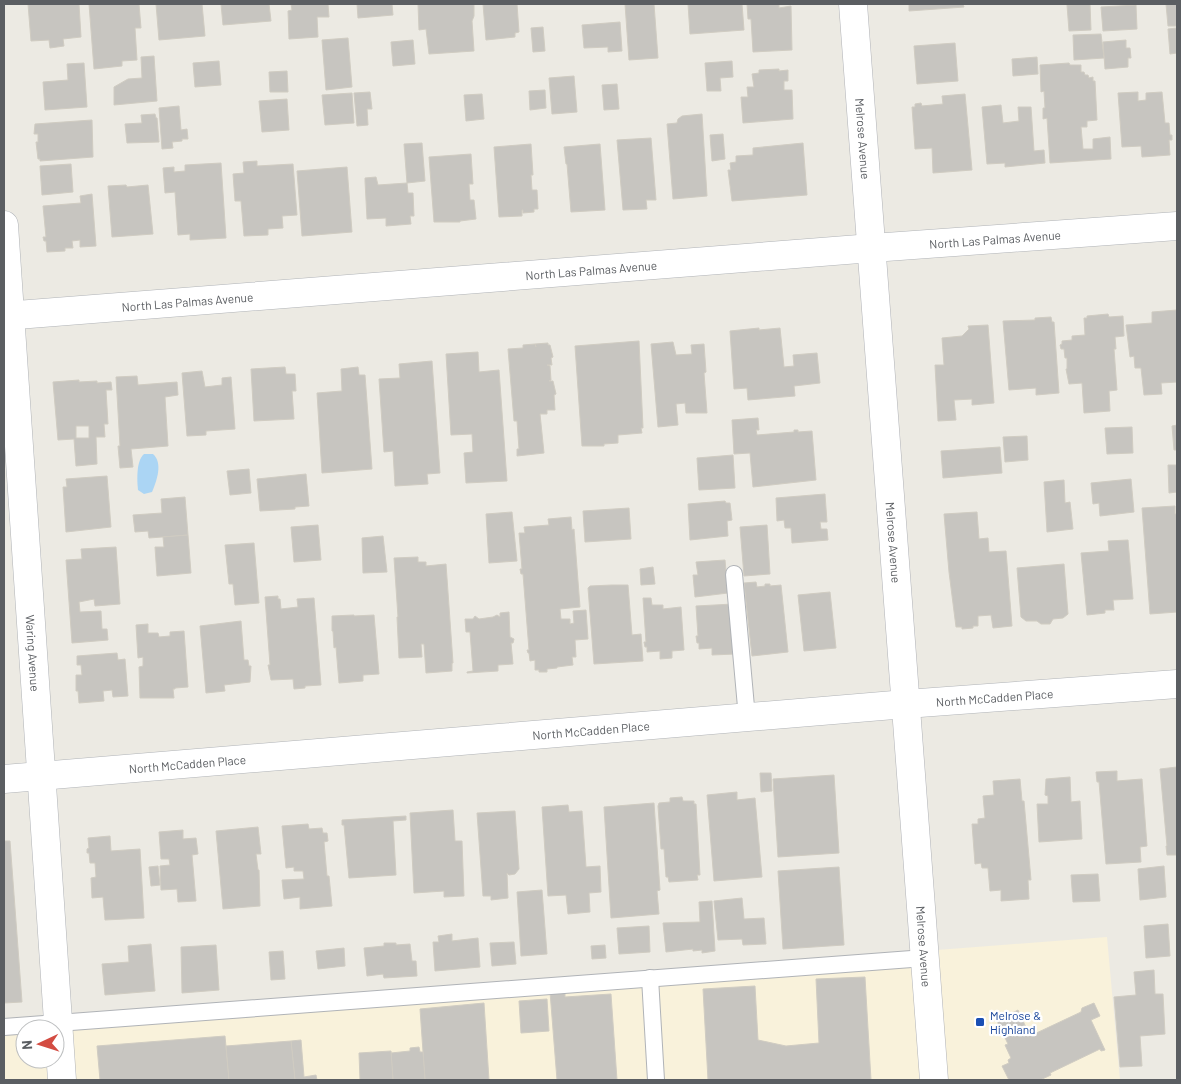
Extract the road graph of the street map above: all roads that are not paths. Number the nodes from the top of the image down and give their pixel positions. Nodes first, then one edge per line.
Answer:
1 (853, 4) edge
2 (4, 225) edge
3 (1177, 226) edge
4 (872, 248) junction
5 (7, 316) edge
6 (734, 574) dead end
7 (1177, 684) edge
8 (906, 704) junction
9 (747, 718) junction
10 (43, 776) junction
11 (4, 779) edge
12 (925, 958) junction
13 (650, 978) junction
14 (58, 1019) edge
15 (65, 1023) edge
16 (656, 1080) edge
17 (934, 1080) edge

1 - 4 street, Melrose Avenue
2 - 5 street, Waring Avenue
3 - 4 street, North Las Palmas Avenue
4 - 5 street, North Las Palmas Avenue
4 - 8 street, Melrose Avenue
5 - 10 street, Waring Avenue
6 - 9 lane
7 - 8 street, North McCadden Place
8 - 9 street, North McCadden Place
8 - 12 street, Melrose Avenue
9 - 10 street, North McCadden Place
10 - 11 street, North McCadden Place
10 - 14 street, Waring Avenue
12 - 13 lane
12 - 17 street, Melrose Avenue
13 - 15 lane
13 - 16 lane

